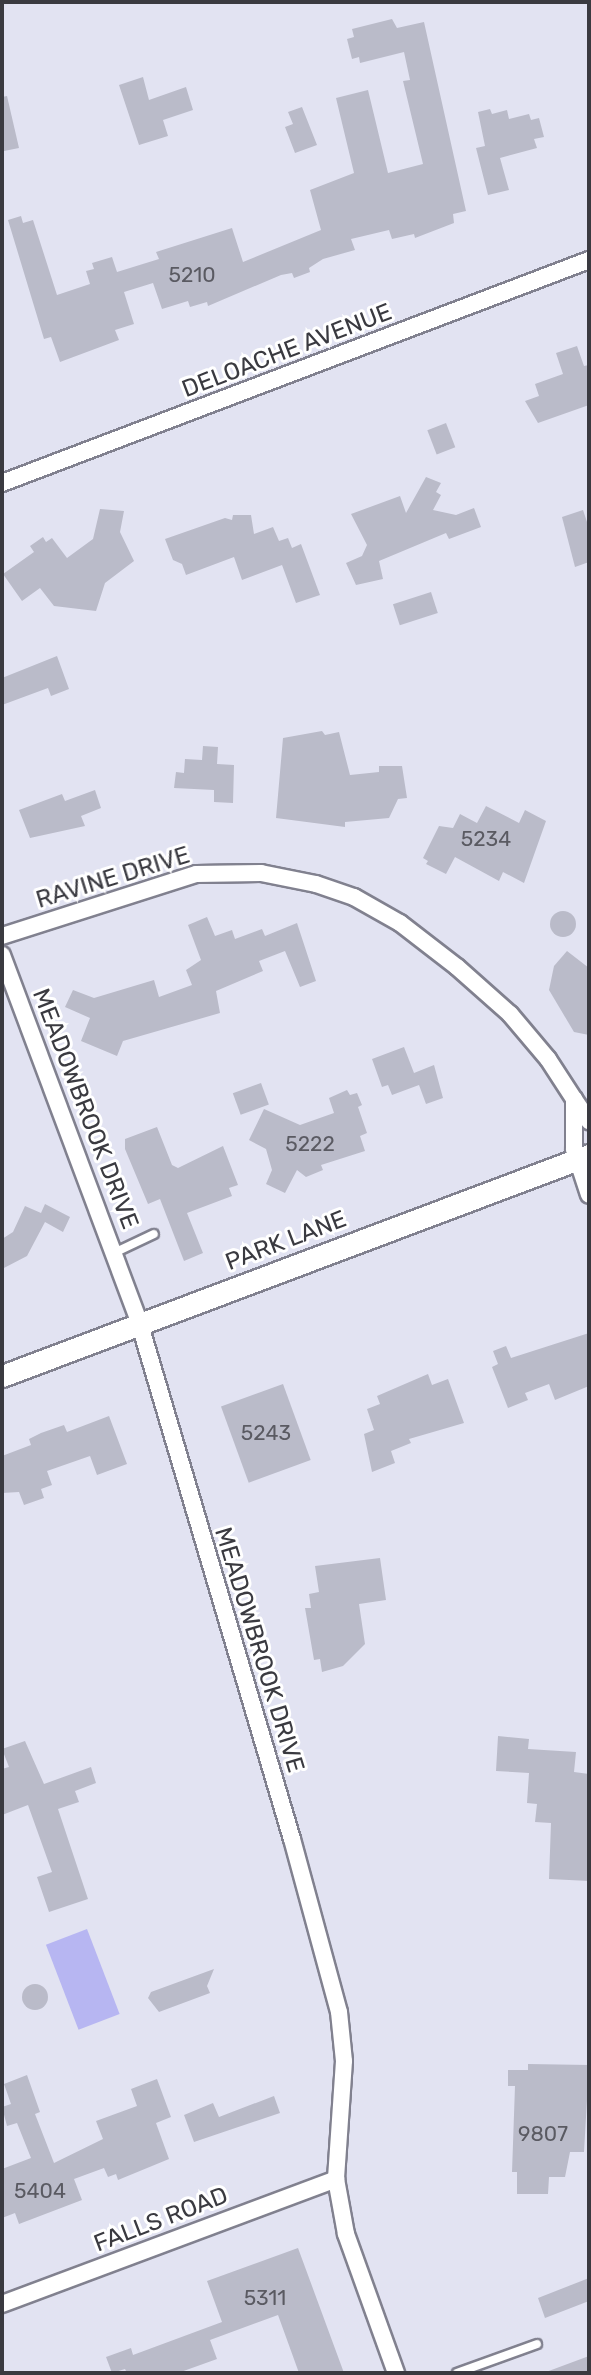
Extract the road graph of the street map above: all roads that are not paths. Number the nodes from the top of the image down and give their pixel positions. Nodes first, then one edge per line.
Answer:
1 (589, 260) edge
2 (2, 483) edge
3 (2, 936) edge
4 (2, 955) edge
5 (574, 1099) junction
6 (589, 1121) edge
7 (583, 1157) edge
8 (589, 1195) edge
9 (154, 1234) dead end
10 (114, 1253) junction
11 (140, 1325) junction
12 (2, 1376) edge
13 (337, 2179) junction
14 (2, 2304) edge
15 (537, 2344) dead end
16 (396, 2373) edge
17 (457, 2373) edge

1 - 2 street, DELOACHE AVENUE
3 - 5 street, RAVINE DRIVE
4 - 10 street, MEADOWBROOK DRIVE
5 - 6 street, RAVINE DRIVE
5 - 7 street
7 - 8 street
7 - 11 street, PARK LANE
9 - 10 lane
10 - 11 street, MEADOWBROOK DRIVE
11 - 12 street, PARK LANE
11 - 13 street, MEADOWBROOK DRIVE
13 - 14 street, FALLS ROAD
13 - 16 street, MEADOWBROOK DRIVE
15 - 17 lane

